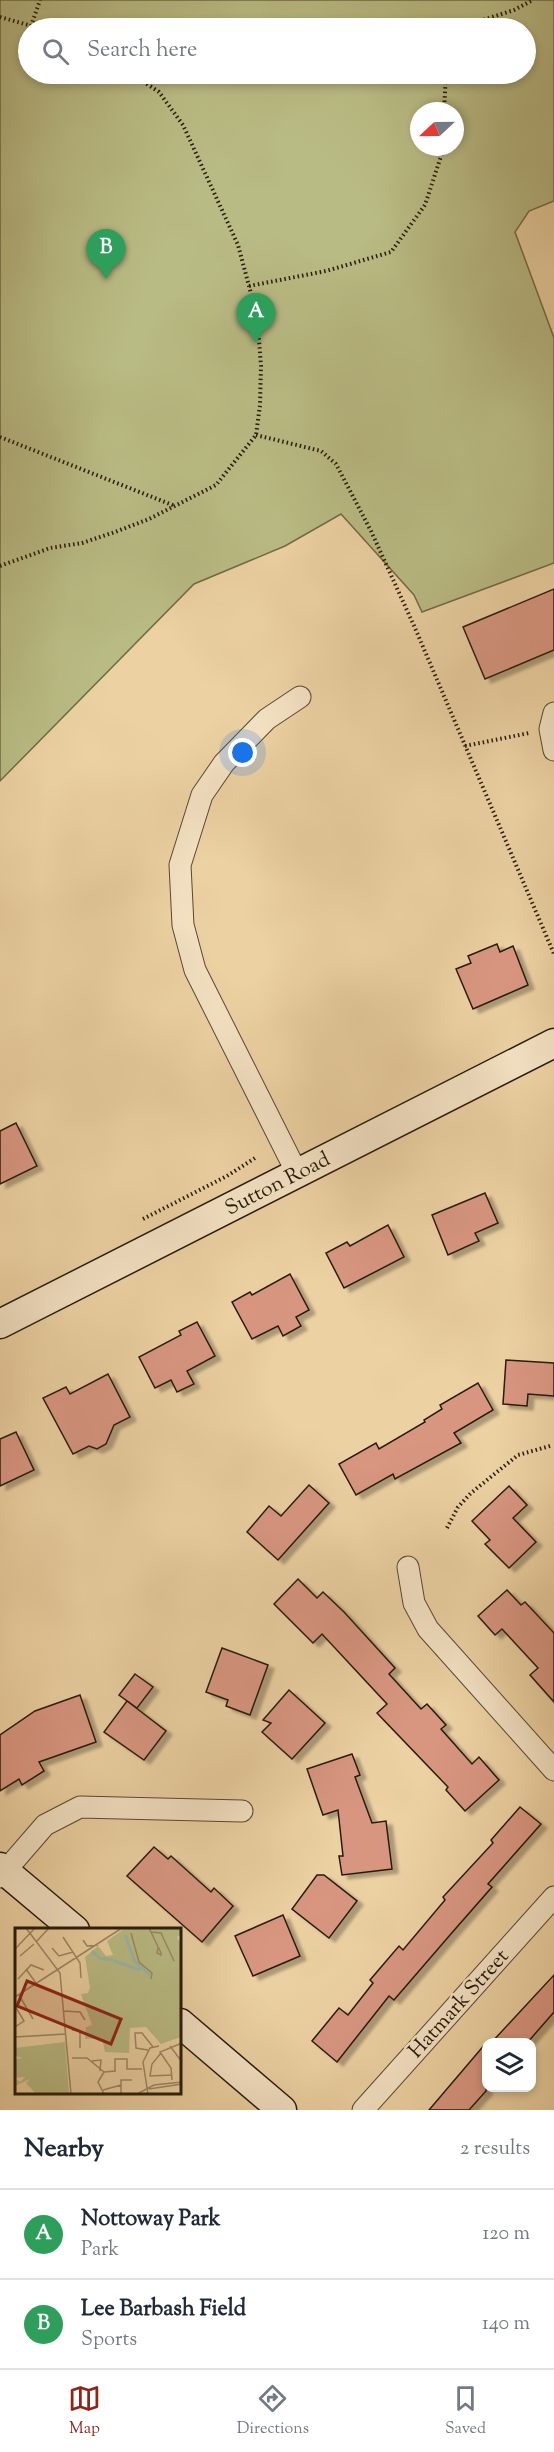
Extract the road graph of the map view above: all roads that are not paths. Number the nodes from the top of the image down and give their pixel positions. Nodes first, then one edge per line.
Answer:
1 (300, 697) dead end
2 (554, 713) edge
3 (554, 750) edge
4 (554, 1043) edge
5 (297, 1173) junction
6 (0, 1324) edge
7 (408, 1567) dead end
8 (554, 1770) edge
9 (242, 1811) dead end
10 (2, 1872) edge
11 (554, 1897) edge
12 (72, 1928) edge
13 (182, 2025) edge
14 (282, 2110) edge
15 (363, 2110) edge

1 - 5 street
2 - 3 street
4 - 5 street, Sutton Road
5 - 6 street, Sutton Road
7 - 8 street
9 - 10 street
10 - 12 street
11 - 15 street, Hatmark Street
13 - 14 street

